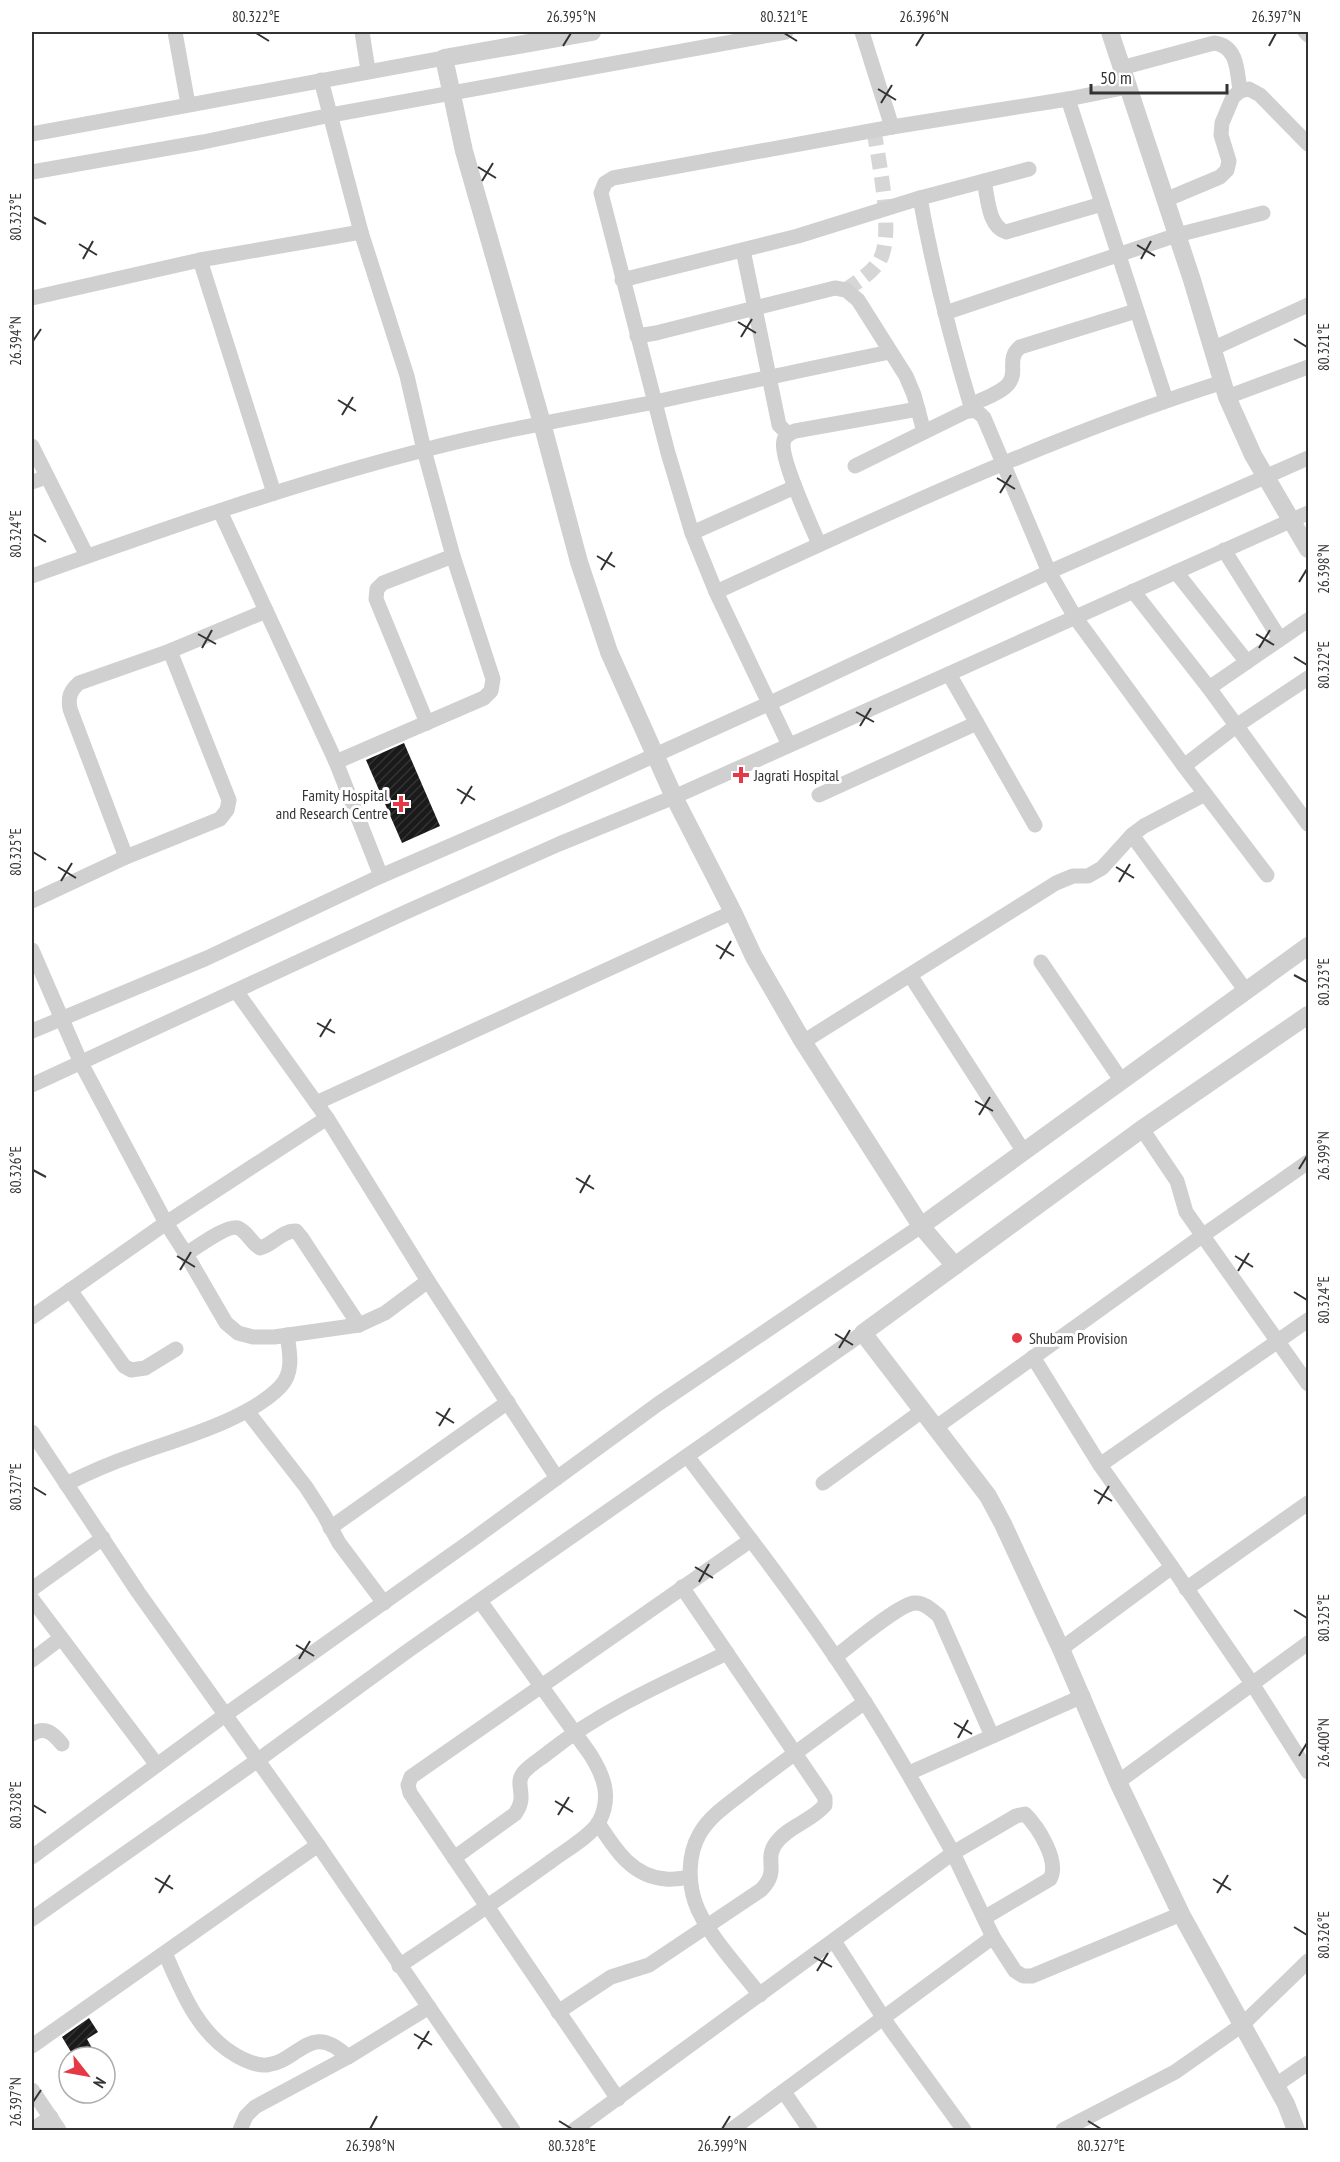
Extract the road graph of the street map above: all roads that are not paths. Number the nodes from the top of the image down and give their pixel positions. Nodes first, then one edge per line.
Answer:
1 (175, 32) edge
2 (362, 32) edge
3 (592, 32) edge
4 (786, 32) edge
5 (862, 32) edge
6 (1110, 32) edge
7 (1305, 32) edge
8 (1308, 35) edge
9 (444, 58) junction
10 (1122, 68) junction
11 (368, 70) junction
12 (321, 80) junction
13 (1128, 87) junction
14 (1240, 91) junction
15 (452, 93) junction
16 (1068, 99) junction
17 (188, 104) junction
18 (331, 115) junction
19 (892, 127) junction
20 (32, 134) edge
21 (1308, 144) edge
22 (1029, 169) dead end
23 (32, 172) edge
24 (984, 182) junction
25 (920, 198) junction
26 (1165, 200) junction
27 (1102, 204) junction
28 (1263, 213) dead end
29 (361, 232) junction
30 (1177, 235) junction
31 (743, 250) junction
32 (1118, 256) junction
33 (200, 260) junction
34 (622, 280) junction
35 (32, 298) edge
36 (1308, 305) edge
37 (756, 308) junction
38 (1136, 311) junction
39 (945, 313) junction
40 (637, 336) junction
41 (1212, 349) junction
42 (890, 352) junction
43 (1308, 367) edge
44 (769, 376) junction
45 (1225, 390) junction
46 (1166, 400) junction
47 (655, 402) junction
48 (971, 407) junction
49 (918, 409) junction
50 (542, 423) junction
51 (924, 432) junction
52 (788, 435) junction
53 (32, 446) edge
54 (424, 450) junction
55 (1308, 458) edge
56 (1003, 464) junction
57 (855, 466) dead end
58 (1265, 476) junction
59 (47, 477) junction
60 (32, 482) edge
61 (795, 487) junction
62 (274, 493) junction
63 (220, 511) junction
64 (1308, 513) edge
65 (1291, 521) junction
66 (692, 533) junction
67 (819, 544) junction
68 (1308, 549) edge
69 (1224, 550) junction
70 (87, 556) junction
71 (453, 556) junction
72 (1049, 572) junction
73 (1176, 572) junction
74 (32, 576) edge
75 (1134, 591) junction
76 (716, 592) junction
77 (266, 611) junction
78 (1075, 617) junction
79 (1308, 620) edge
80 (1280, 639) junction
81 (170, 651) junction
82 (1247, 662) junction
83 (949, 674) junction
84 (1308, 678) edge
85 (1209, 688) junction
86 (768, 704) junction
87 (427, 723) junction
88 (977, 723) junction
89 (1236, 726) junction
90 (789, 745) junction
91 (655, 755) junction
92 (336, 762) junction
93 (1184, 766) junction
94 (1205, 794) junction
95 (819, 795) dead end
96 (674, 797) junction
97 (1308, 824) edge
98 (1035, 825) dead end
99 (1132, 835) junction
100 (126, 857) junction
101 (1267, 875) dead end
102 (381, 876) junction
103 (32, 901) edge
104 (733, 912) junction
105 (1308, 946) edge
106 (32, 950) edge
107 (1041, 962) dead end
108 (910, 975) junction
109 (236, 991) junction
110 (1246, 991) junction
111 (1308, 1015) edge
112 (61, 1018) junction
113 (32, 1031) edge
114 (803, 1042) junction
115 (81, 1063) junction
116 (1122, 1080) junction
117 (32, 1085) edge
118 (316, 1103) junction
119 (327, 1118) junction
120 (1142, 1129) junction
121 (1024, 1152) junction
122 (1308, 1162) edge
123 (166, 1223) junction
124 (921, 1226) junction
125 (1202, 1236) junction
126 (186, 1254) junction
127 (955, 1266) junction
128 (428, 1281) junction
129 (70, 1290) junction
130 (32, 1317) edge
131 (1308, 1320) edge
132 (359, 1325) junction
133 (863, 1333) junction
134 (287, 1335) junction
135 (1278, 1342) junction
136 (176, 1349) dead end
137 (1033, 1357) junction
138 (1308, 1384) edge
139 (508, 1402) junction
140 (247, 1411) junction
141 (922, 1411) junction
142 (935, 1428) junction
143 (32, 1432) edge
144 (687, 1456) junction
145 (1100, 1465) junction
146 (557, 1478) junction
147 (823, 1483) dead end
148 (66, 1484) junction
149 (1308, 1503) edge
150 (330, 1528) junction
151 (103, 1538) junction
152 (751, 1540) junction
153 (1172, 1567) junction
154 (682, 1587) junction
155 (32, 1589) edge
156 (1186, 1589) junction
157 (32, 1599) edge
158 (480, 1601) junction
159 (384, 1603) junction
160 (61, 1638) junction
161 (1308, 1643) edge
162 (1061, 1649) junction
163 (727, 1653) junction
164 (835, 1657) junction
165 (32, 1660) edge
166 (1253, 1685) junction
167 (542, 1687) junction
168 (1083, 1696) junction
169 (865, 1702) junction
170 (225, 1715) junction
171 (575, 1731) junction
172 (32, 1734) edge
173 (992, 1736) junction
174 (62, 1744) dead end
175 (796, 1752) junction
176 (258, 1760) junction
177 (157, 1765) junction
178 (1308, 1772) edge
179 (909, 1773) junction
180 (1118, 1782) junction
181 (598, 1823) junction
182 (318, 1845) junction
183 (953, 1853) junction
184 (32, 1857) edge
185 (454, 1858) junction
186 (690, 1877) junction
187 (487, 1908) junction
188 (1181, 1914) junction
189 (984, 1918) junction
190 (32, 1919) edge
191 (708, 1927) junction
192 (993, 1937) junction
193 (834, 1941) junction
194 (165, 1953) junction
195 (1308, 1961) edge
196 (399, 1966) junction
197 (760, 1995) junction
198 (429, 2007) junction
199 (558, 2012) junction
200 (884, 2017) junction
201 (1242, 2025) junction
202 (32, 2046) edge
203 (348, 2057) junction
204 (1308, 2063) edge
205 (1276, 2085) junction
206 (32, 2090) edge
207 (784, 2092) junction
208 (618, 2099) junction
209 (55, 2124) edge
210 (507, 2128) edge
211 (32, 2130) edge
212 (240, 2130) edge
213 (574, 2130) edge
214 (731, 2130) edge
215 (810, 2130) edge
216 (964, 2130) edge
217 (1063, 2130) edge
218 (1296, 2130) edge

1 - 17 street
2 - 11 street
3 - 9 street
4 - 15 street
5 - 19 street
6 - 10 street
7 - 8 street
9 - 11 street
9 - 15 street
10 - 13 street
10 - 14 street
11 - 12 street
12 - 17 street
12 - 18 street
13 - 16 street
13 - 26 street
14 - 21 street
14 - 26 street
15 - 18 street
15 - 50 street
16 - 19 street
16 - 27 street
17 - 20 street
18 - 23 street
18 - 29 street
19 - 34 street
22 - 24 street
24 - 25 street
24 - 27 street
25 - 31 street
25 - 39 street
26 - 30 street
27 - 32 street
28 - 30 street
29 - 33 street
29 - 54 street
30 - 32 street
30 - 41 street
31 - 34 street
31 - 37 street
32 - 38 street
32 - 39 street
33 - 35 street
33 - 62 street
34 - 40 street
36 - 41 street
37 - 40 street
37 - 42 street
37 - 44 street
38 - 46 street
38 - 48 street
39 - 48 street
40 - 47 street
41 - 45 street
42 - 44 street
42 - 49 street
43 - 45 street
44 - 47 street
44 - 52 street
45 - 46 street
45 - 58 street
46 - 56 street
47 - 50 street
47 - 66 street
48 - 51 street
48 - 56 street
49 - 51 street
49 - 52 street
50 - 54 street
50 - 91 street
51 - 57 street
52 - 61 street
53 - 59 street
54 - 62 street
54 - 71 street
55 - 58 street
56 - 67 street
56 - 72 street
58 - 65 street
58 - 72 street
59 - 60 street
59 - 70 street
61 - 66 street
61 - 67 street
62 - 63 street
63 - 70 street
63 - 77 street
64 - 65 street
65 - 68 street
65 - 69 street
66 - 76 street
67 - 76 street
69 - 73 street
69 - 80 street
70 - 74 street
71 - 87 street
71 - 87 street
72 - 78 street
72 - 86 street
73 - 75 street
73 - 82 street
75 - 78 street
75 - 85 street
76 - 86 street
77 - 81 street
77 - 92 street
78 - 83 street
78 - 93 street
79 - 80 street
80 - 82 street
81 - 100 street
81 - 100 street
82 - 85 street
83 - 88 street
83 - 90 street
84 - 89 street
85 - 89 street
86 - 90 street
86 - 91 street
87 - 92 street
88 - 95 street
88 - 98 street
89 - 93 street
89 - 97 street
90 - 96 street
91 - 96 street
91 - 102 street
92 - 102 street
93 - 94 street
94 - 99 street
94 - 101 street
96 - 104 street
96 - 109 street
99 - 108 street
99 - 110 street
100 - 103 street
102 - 112 street
104 - 114 street
104 - 118 street
105 - 110 street
106 - 112 street
107 - 116 street
108 - 114 street
108 - 121 street
109 - 115 street
109 - 118 street
110 - 116 street
111 - 120 street
112 - 113 street
112 - 115 street
114 - 124 street
115 - 117 street
115 - 123 street
116 - 121 street
118 - 119 street
119 - 123 street
119 - 128 street
120 - 125 street
120 - 127 street
121 - 124 street
122 - 125 street
123 - 126 street
123 - 129 street
124 - 127 street
124 - 146 street
125 - 135 street
125 - 137 street
126 - 132 street
126 - 134 street
127 - 133 street
128 - 132 street
128 - 139 street
129 - 130 street
129 - 136 street
131 - 135 street
132 - 134 street
133 - 141 street
133 - 144 street
134 - 140 street
135 - 138 street
135 - 145 street
137 - 142 street
137 - 145 street
139 - 146 street
139 - 150 street
140 - 148 street
140 - 150 street
141 - 142 street
141 - 147 street
142 - 162 street
143 - 148 street
144 - 152 street
144 - 158 street
145 - 153 street
146 - 159 street
148 - 151 street
149 - 156 street
150 - 159 street
151 - 155 street
151 - 170 street
152 - 154 street
152 - 164 street
153 - 156 street
153 - 162 street
154 - 163 street
154 - 167 street
156 - 166 street
157 - 160 street
158 - 167 street
158 - 176 street
159 - 170 street
160 - 165 street
160 - 177 street
161 - 166 street
162 - 168 street
163 - 171 street
163 - 175 street
164 - 169 street
164 - 173 street
166 - 178 street
166 - 180 street
167 - 171 street
167 - 185 street
168 - 173 street
168 - 180 street
169 - 175 street
169 - 179 street
170 - 176 street
170 - 177 street
171 - 181 street
171 - 185 street
172 - 174 street
173 - 179 street
175 - 186 street
175 - 191 street
176 - 182 street
176 - 190 street
177 - 184 street
179 - 183 street
180 - 188 street
181 - 186 street
181 - 187 street
182 - 194 street
182 - 196 street
183 - 189 street
183 - 189 street
183 - 193 street
185 - 187 street
186 - 191 street
187 - 196 street
187 - 199 street
188 - 192 street
188 - 201 street
189 - 192 street
191 - 197 street
191 - 199 street
192 - 200 street
193 - 197 street
193 - 200 street
194 - 202 street
194 - 203 street
195 - 201 street
196 - 198 street
197 - 208 street
198 - 203 street
198 - 210 street
199 - 208 street
200 - 207 street
200 - 216 street
201 - 205 street
201 - 217 street
203 - 212 street
204 - 205 street
205 - 218 street
206 - 209 street
207 - 214 street
207 - 215 street
208 - 213 street
209 - 211 street

